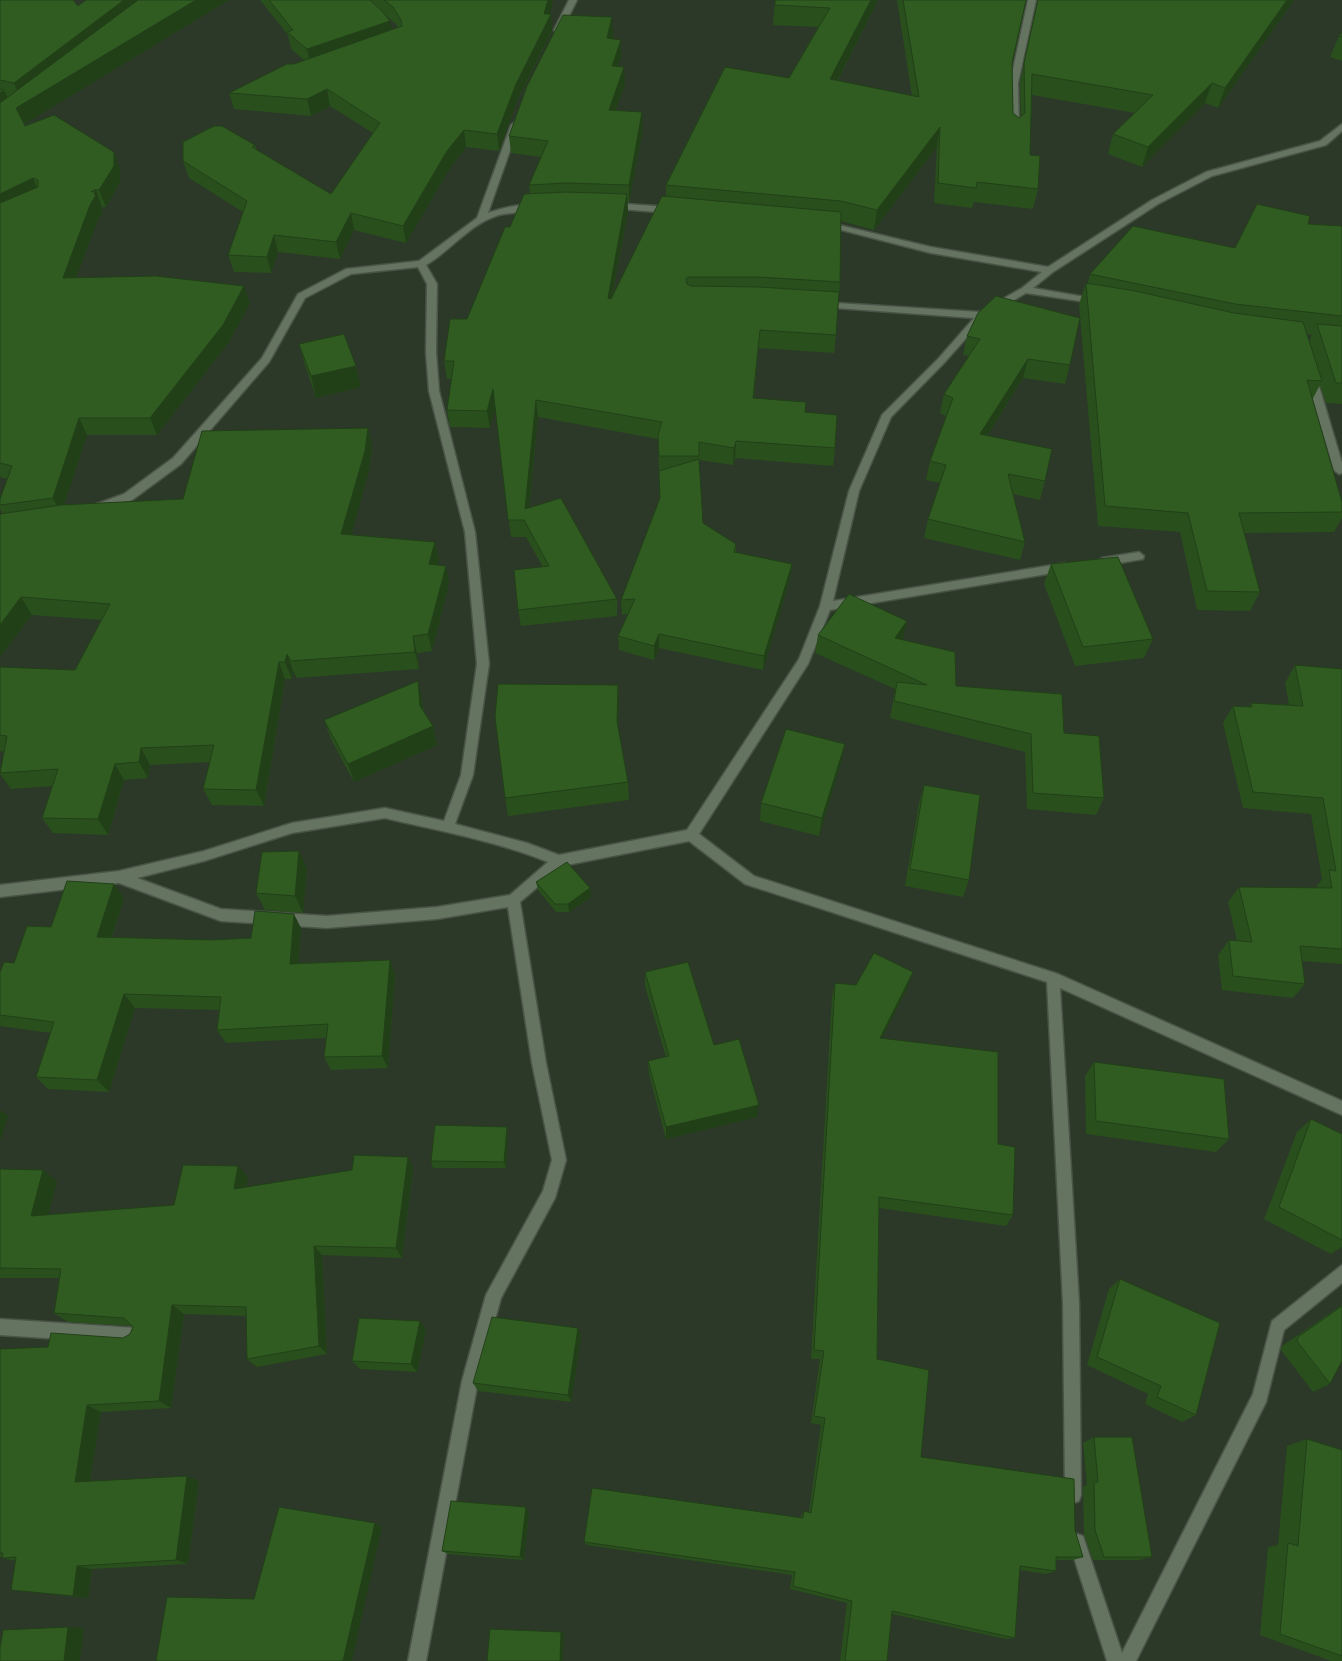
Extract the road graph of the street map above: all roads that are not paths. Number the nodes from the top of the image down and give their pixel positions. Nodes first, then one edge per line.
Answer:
1 (573, 0) edge
2 (1032, 0) edge
3 (552, 42) edge
4 (517, 120) edge
5 (1342, 127) edge
6 (1015, 133) edge
7 (547, 206) edge
8 (603, 206) edge
9 (678, 211) edge
10 (481, 219) junction
11 (813, 222) edge
12 (420, 264) junction
13 (1050, 270) junction
14 (1025, 290) junction
15 (817, 304) edge
16 (1109, 304) edge
17 (982, 315) junction
18 (1308, 366) edge
19 (1339, 470) dead end
20 (82, 513) edge
21 (1139, 556) dead end
22 (1095, 563) edge
23 (1077, 565) edge
24 (826, 606) junction
25 (448, 827) junction
26 (691, 835) junction
27 (559, 861) junction
28 (119, 877) junction
29 (0, 891) edge
30 (513, 900) junction
31 (1054, 978) junction
32 (1342, 1108) edge
33 (1342, 1273) edge
34 (0, 1327) edge
35 (136, 1336) edge
36 (417, 1661) edge
37 (1116, 1661) edge
38 (1127, 1661) edge

1 - 3 street
2 - 6 street
4 - 10 street
5 - 13 street
7 - 10 street
8 - 9 street
10 - 12 street
11 - 13 street
12 - 20 street
12 - 25 street
13 - 14 street
14 - 16 street
14 - 17 street
15 - 17 street
17 - 24 street
18 - 19 street
21 - 22 street
23 - 24 street
24 - 26 street
25 - 27 street
25 - 28 street
26 - 27 street
26 - 31 street
27 - 30 street
28 - 29 street
28 - 30 street
30 - 36 street
31 - 32 street
31 - 37 street
33 - 38 street
34 - 35 street

